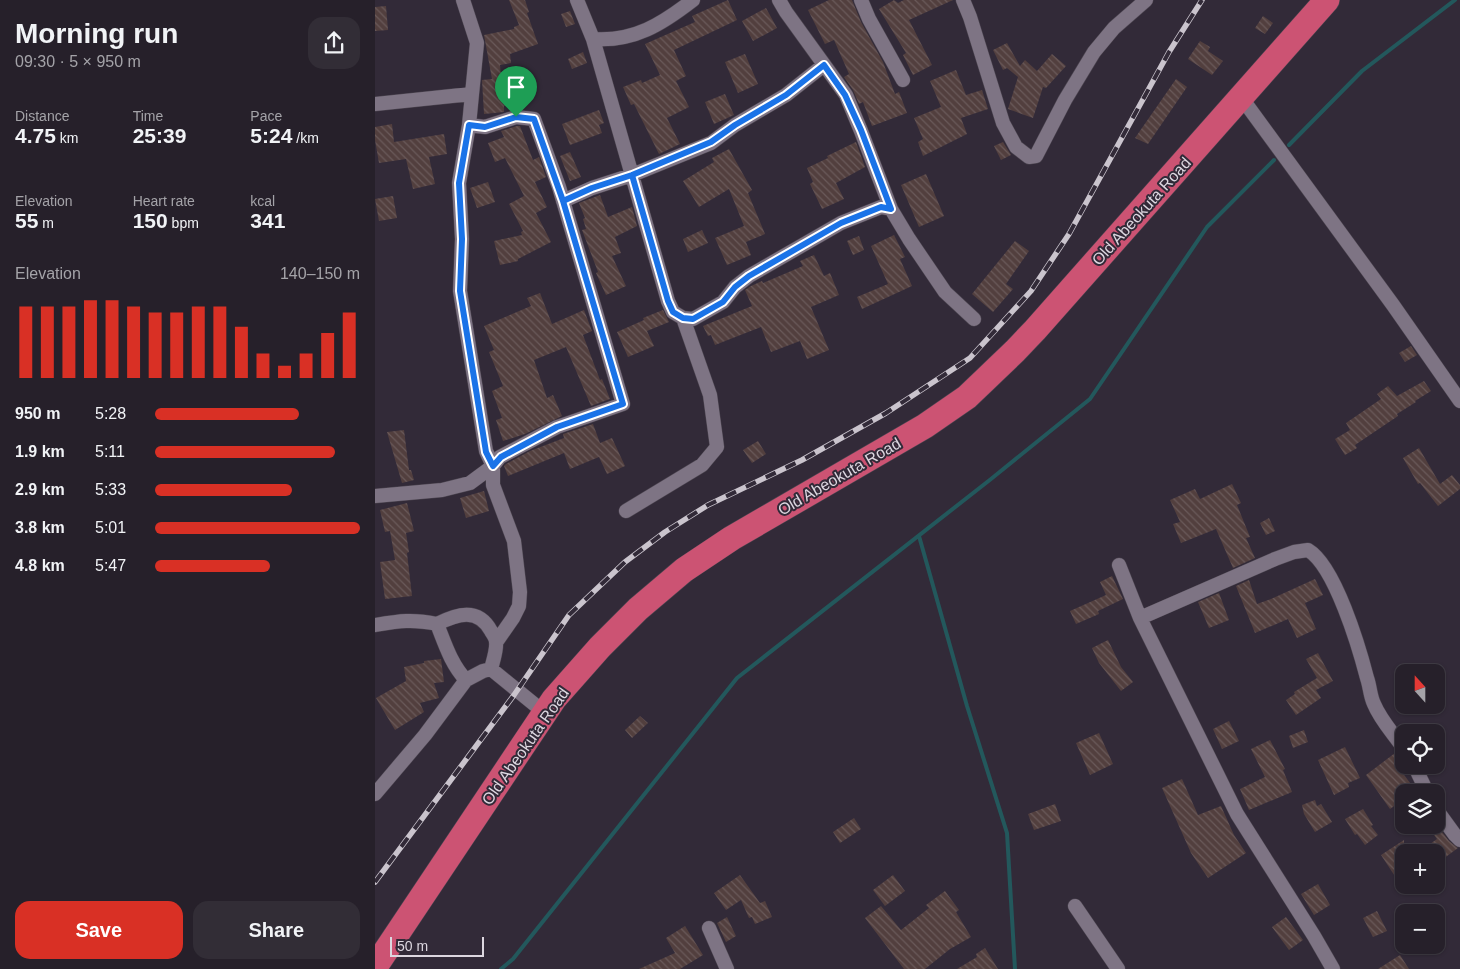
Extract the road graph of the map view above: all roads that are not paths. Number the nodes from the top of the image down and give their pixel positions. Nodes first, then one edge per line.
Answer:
1 (463, 0) edge
2 (577, 0) edge
3 (693, 0) edge
4 (779, 0) edge
5 (861, 0) edge
6 (963, 0) edge
7 (1146, 0) edge
8 (1327, 0) edge
9 (593, 39) junction
10 (824, 65) junction
11 (903, 80) dead end
12 (471, 94) junction
13 (1241, 97) junction
14 (375, 104) edge
15 (469, 125) junction
16 (632, 175) junction
17 (563, 201) junction
18 (886, 208) junction
19 (683, 318) junction
20 (974, 319) dead end
21 (1460, 401) edge
22 (493, 466) junction
23 (375, 496) edge
24 (626, 511) dead end
25 (1119, 565) dead end
26 (1140, 618) junction
27 (437, 624) junction
28 (375, 625) edge
29 (497, 641) junction
30 (491, 669) junction
31 (466, 680) junction
32 (545, 713) junction
33 (1395, 737) edge
34 (375, 794) edge
35 (1445, 821) edge
36 (1460, 840) edge
37 (1075, 906) dead end
38 (709, 928) dead end
39 (375, 967) edge
40 (727, 969) edge
41 (1118, 969) edge
42 (1333, 969) edge

1 - 12 street
2 - 9 street
3 - 9 street
4 - 10 street
5 - 11 street
6 - 7 street
8 - 13 highway, Old Abeokuta Road
9 - 16 street
10 - 16 street
10 - 18 street
12 - 14 street
12 - 15 street
13 - 21 street
13 - 32 highway, Old Abeokuta Road
15 - 17 street
15 - 22 street
16 - 17 street
16 - 19 street
17 - 22 street
18 - 19 street
18 - 20 street
19 - 24 street
22 - 23 street
22 - 29 street
25 - 26 street
26 - 33 street
26 - 42 street
27 - 28 street
27 - 29 street
27 - 31 street
29 - 30 street
30 - 31 street
30 - 32 street
31 - 34 street
32 - 39 highway, Old Abeokuta Road
35 - 36 street
37 - 41 street
38 - 40 street

